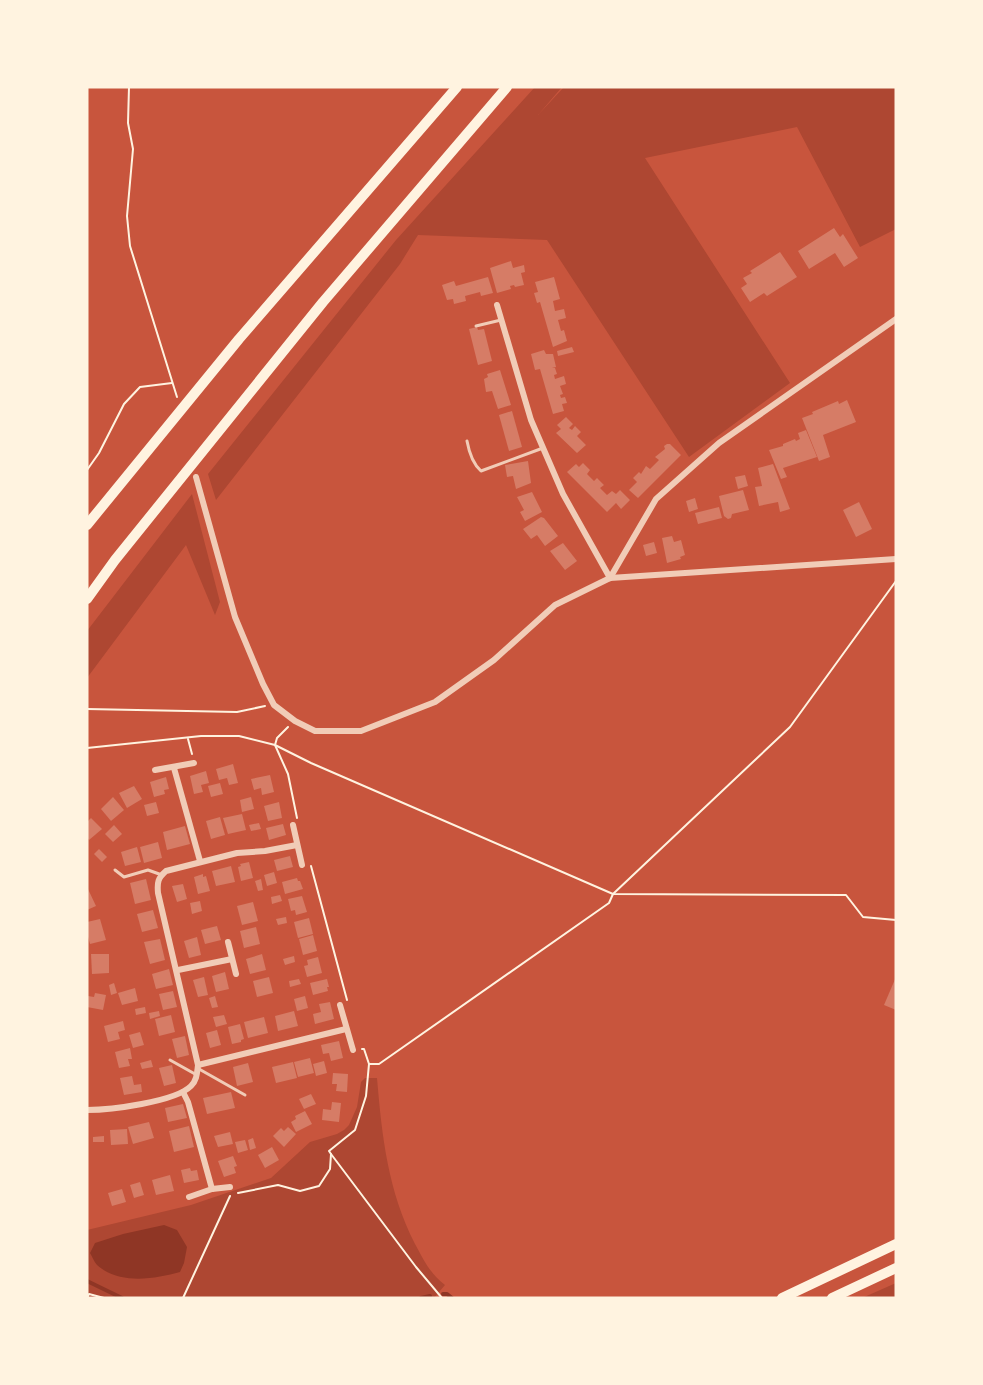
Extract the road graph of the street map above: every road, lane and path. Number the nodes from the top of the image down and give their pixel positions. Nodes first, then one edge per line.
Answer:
1 (129, 87) edge
2 (458, 87) edge
3 (507, 87) edge
4 (497, 305) dead end
5 (896, 319) edge
6 (501, 320) junction
7 (476, 326) dead end
8 (173, 382) junction
9 (177, 397) dead end
10 (467, 441) dead end
11 (543, 448) junction
12 (87, 470) edge
13 (196, 477) dead end
14 (87, 525) edge
15 (896, 559) edge
16 (610, 578) junction
17 (896, 581) edge
18 (87, 599) edge
19 (274, 705) junction
20 (87, 709) edge
21 (295, 722) junction
22 (188, 738) junction
23 (275, 745) junction
24 (87, 748) edge
25 (194, 762) joint
26 (174, 768) junction
27 (155, 770) dead end
28 (293, 825) joint
29 (297, 845) junction
30 (200, 861) junction
31 (302, 865) joint
32 (115, 870) dead end
33 (162, 875) junction
34 (612, 894) junction
35 (896, 920) edge
36 (228, 942) dead end
37 (232, 959) junction
38 (178, 970) junction
39 (236, 974) dead end
40 (340, 1005) joint
41 (346, 1029) junction
42 (353, 1050) joint
43 (170, 1060) dead end
44 (369, 1064) junction
45 (197, 1069) junction
46 (183, 1092) junction
47 (245, 1095) dead end
48 (87, 1110) edge
49 (331, 1154) junction
50 (230, 1187) dead end
51 (212, 1189) junction
52 (189, 1197) dead end
53 (896, 1244) edge
54 (896, 1268) edge
55 (87, 1298) edge
56 (104, 1298) edge
57 (183, 1298) edge
58 (442, 1298) edge
59 (782, 1298) edge
60 (832, 1298) edge

1 - 8 path
2 - 14 highway
3 - 18 highway
4 - 6 street
5 - 16 street
6 - 7 lane
6 - 11 street
8 - 9 path
8 - 12 path
10 - 11 lane
11 - 16 street
13 - 19 street
15 - 16 street
16 - 21 street
17 - 34 path
19 - 20 path
19 - 21 street
21 - 23 path
22 - 23 path
22 - 24 path
22 - 25 path
23 - 28 path
23 - 34 path
25 - 26 street
26 - 27 street
26 - 30 street
28 - 29 street
29 - 30 street
29 - 31 street
30 - 33 street
31 - 40 path
32 - 33 lane
33 - 38 street
34 - 35 path
34 - 44 path
36 - 37 street
37 - 38 street
37 - 39 street
38 - 45 street
40 - 41 street
41 - 42 street
41 - 45 street
42 - 44 path
43 - 45 lane
44 - 49 path
45 - 46 street
45 - 47 lane
46 - 48 street
46 - 51 street
49 - 57 path
49 - 58 path
50 - 51 street
51 - 52 street
53 - 59 highway
54 - 60 highway
55 - 56 path

